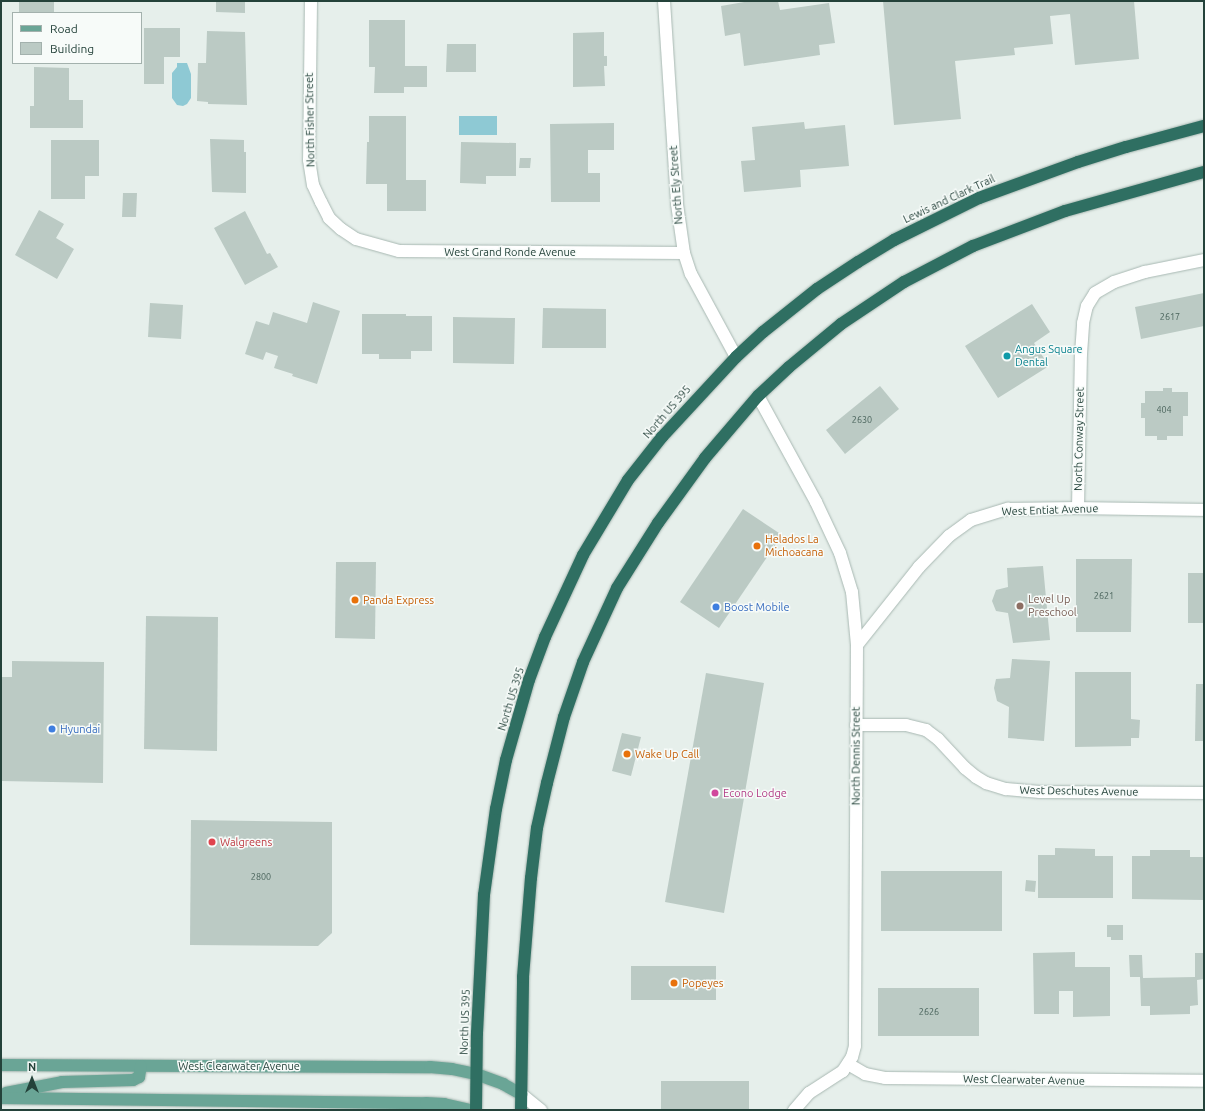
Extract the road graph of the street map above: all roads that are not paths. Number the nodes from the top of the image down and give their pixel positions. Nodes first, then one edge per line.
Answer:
1 (310, 1) edge
2 (664, 1) edge
3 (1204, 126) edge
4 (1204, 172) edge
5 (341, 229) joint
6 (684, 253) junction
7 (1204, 260) edge
8 (736, 357) junction
9 (758, 396) junction
10 (1078, 508) junction
11 (1204, 510) edge
12 (857, 645) junction
13 (856, 725) junction
14 (1204, 793) edge
15 (848, 1064) junction
16 (1, 1065) edge
17 (141, 1066) junction
18 (476, 1074) junction
19 (1204, 1081) edge
20 (1, 1094) edge
21 (521, 1094) junction
22 (1, 1098) edge
23 (469, 1110) edge
24 (476, 1110) edge
25 (521, 1110) edge
26 (541, 1110) edge
27 (794, 1110) edge

1 - 5 street, North Fisher Street
2 - 6 street, North Ely Street
3 - 8 highway, Lewis and Clark Trail
4 - 9 highway
5 - 6 street, West Grand Ronde Avenue
6 - 8 street, North Ely Street
7 - 10 street, North Conway Street
8 - 18 highway, North US 395
9 - 12 street, North Dennis Street
9 - 21 highway
10 - 11 street, West Entiat Avenue
10 - 12 street, West Entiat Avenue
12 - 13 street, North Dennis Street
13 - 14 street, West Deschutes Avenue
13 - 15 street, North Dennis Street
15 - 19 street, West Clearwater Avenue
15 - 27 street, North Dennis Street
16 - 17 main road, West Clearwater Avenue
17 - 18 main road, West Clearwater Avenue
17 - 20 main road
18 - 21 main road, West Clearwater Avenue
18 - 24 highway, North US 395
21 - 25 highway
21 - 26 street
22 - 23 main road

